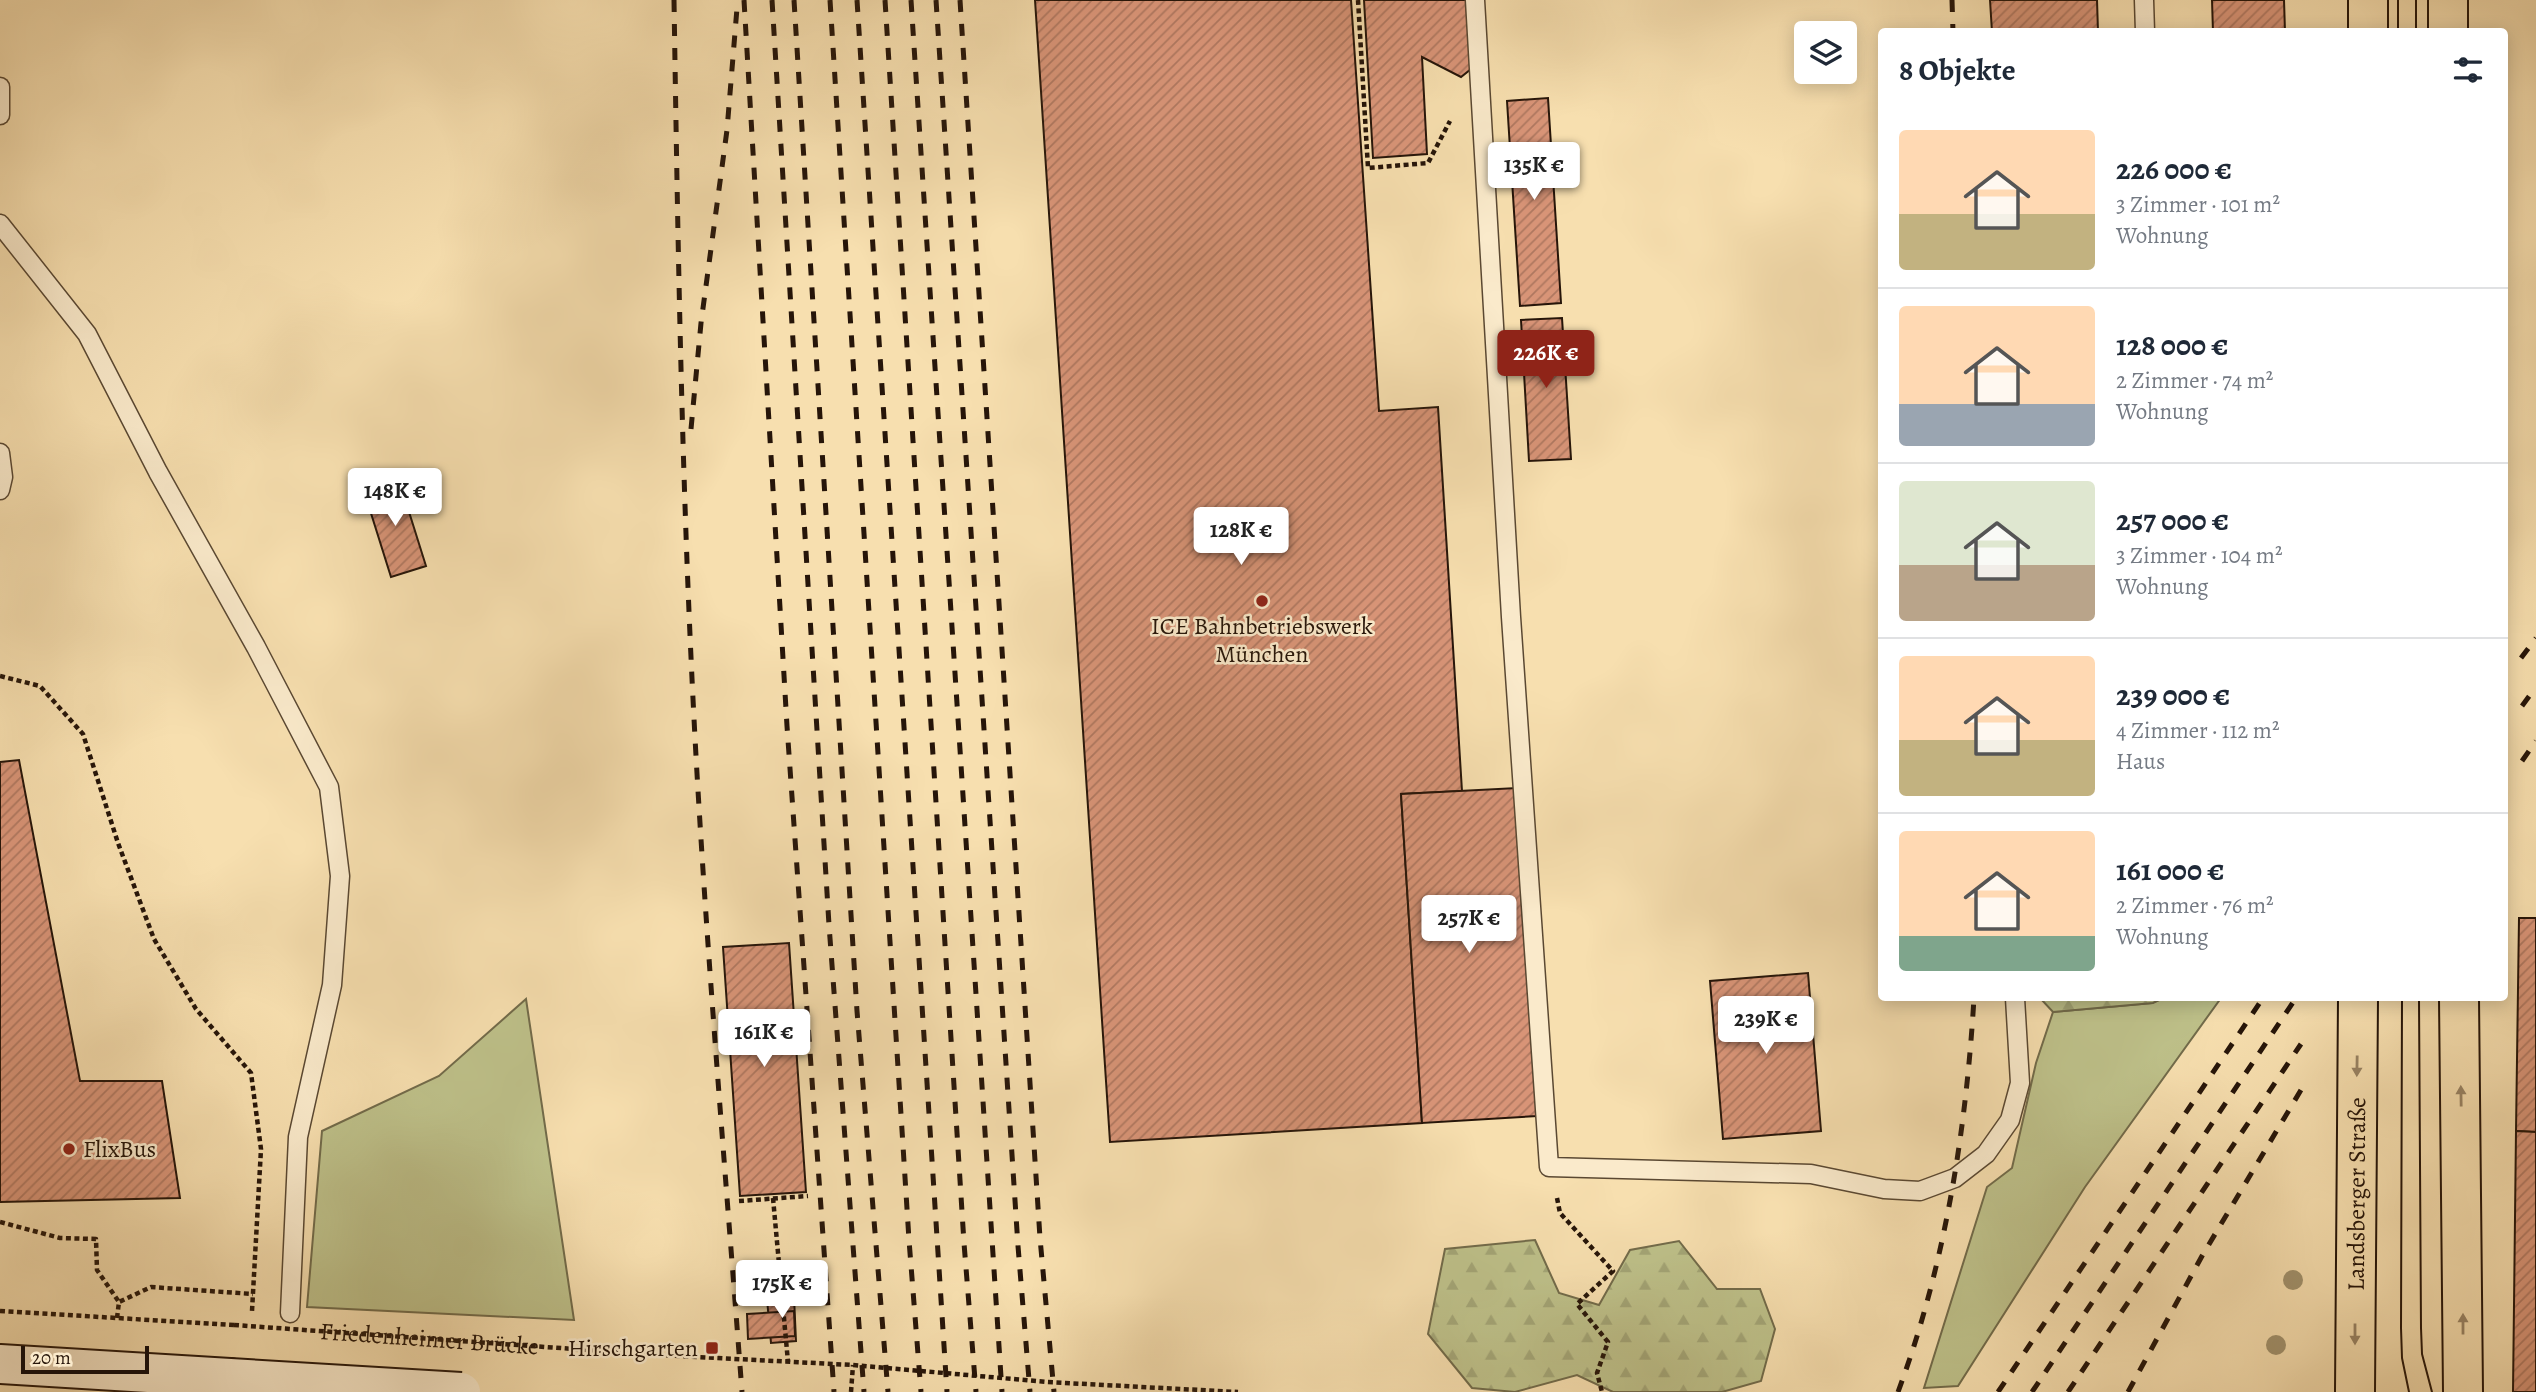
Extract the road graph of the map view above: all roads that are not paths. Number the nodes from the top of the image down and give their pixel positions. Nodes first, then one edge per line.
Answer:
1 (1475, 0) edge
2 (2144, 0) edge
3 (2368, 0) edge
4 (2448, 0) edge
5 (2145, 28) edge
6 (2368, 28) edge
7 (2448, 28) edge
8 (0, 87) edge
9 (0, 115) edge
10 (0, 224) edge
11 (0, 453) edge
12 (0, 490) edge
13 (2015, 1001) edge
14 (2358, 1001) edge
15 (2459, 1001) edge
16 (290, 1313) dead end
17 (0, 1364) edge
18 (461, 1392) edge
19 (2354, 1392) edge
20 (2463, 1392) edge

1 - 13 lane
2 - 5 lane
3 - 6 main road
4 - 7 main road
8 - 9 lane
10 - 16 lane
11 - 12 lane
14 -> 19 main road, Landsberger Straße
20 -> 15 main road
17 - 18 main road, Friedenheimer Brücke, bridge

